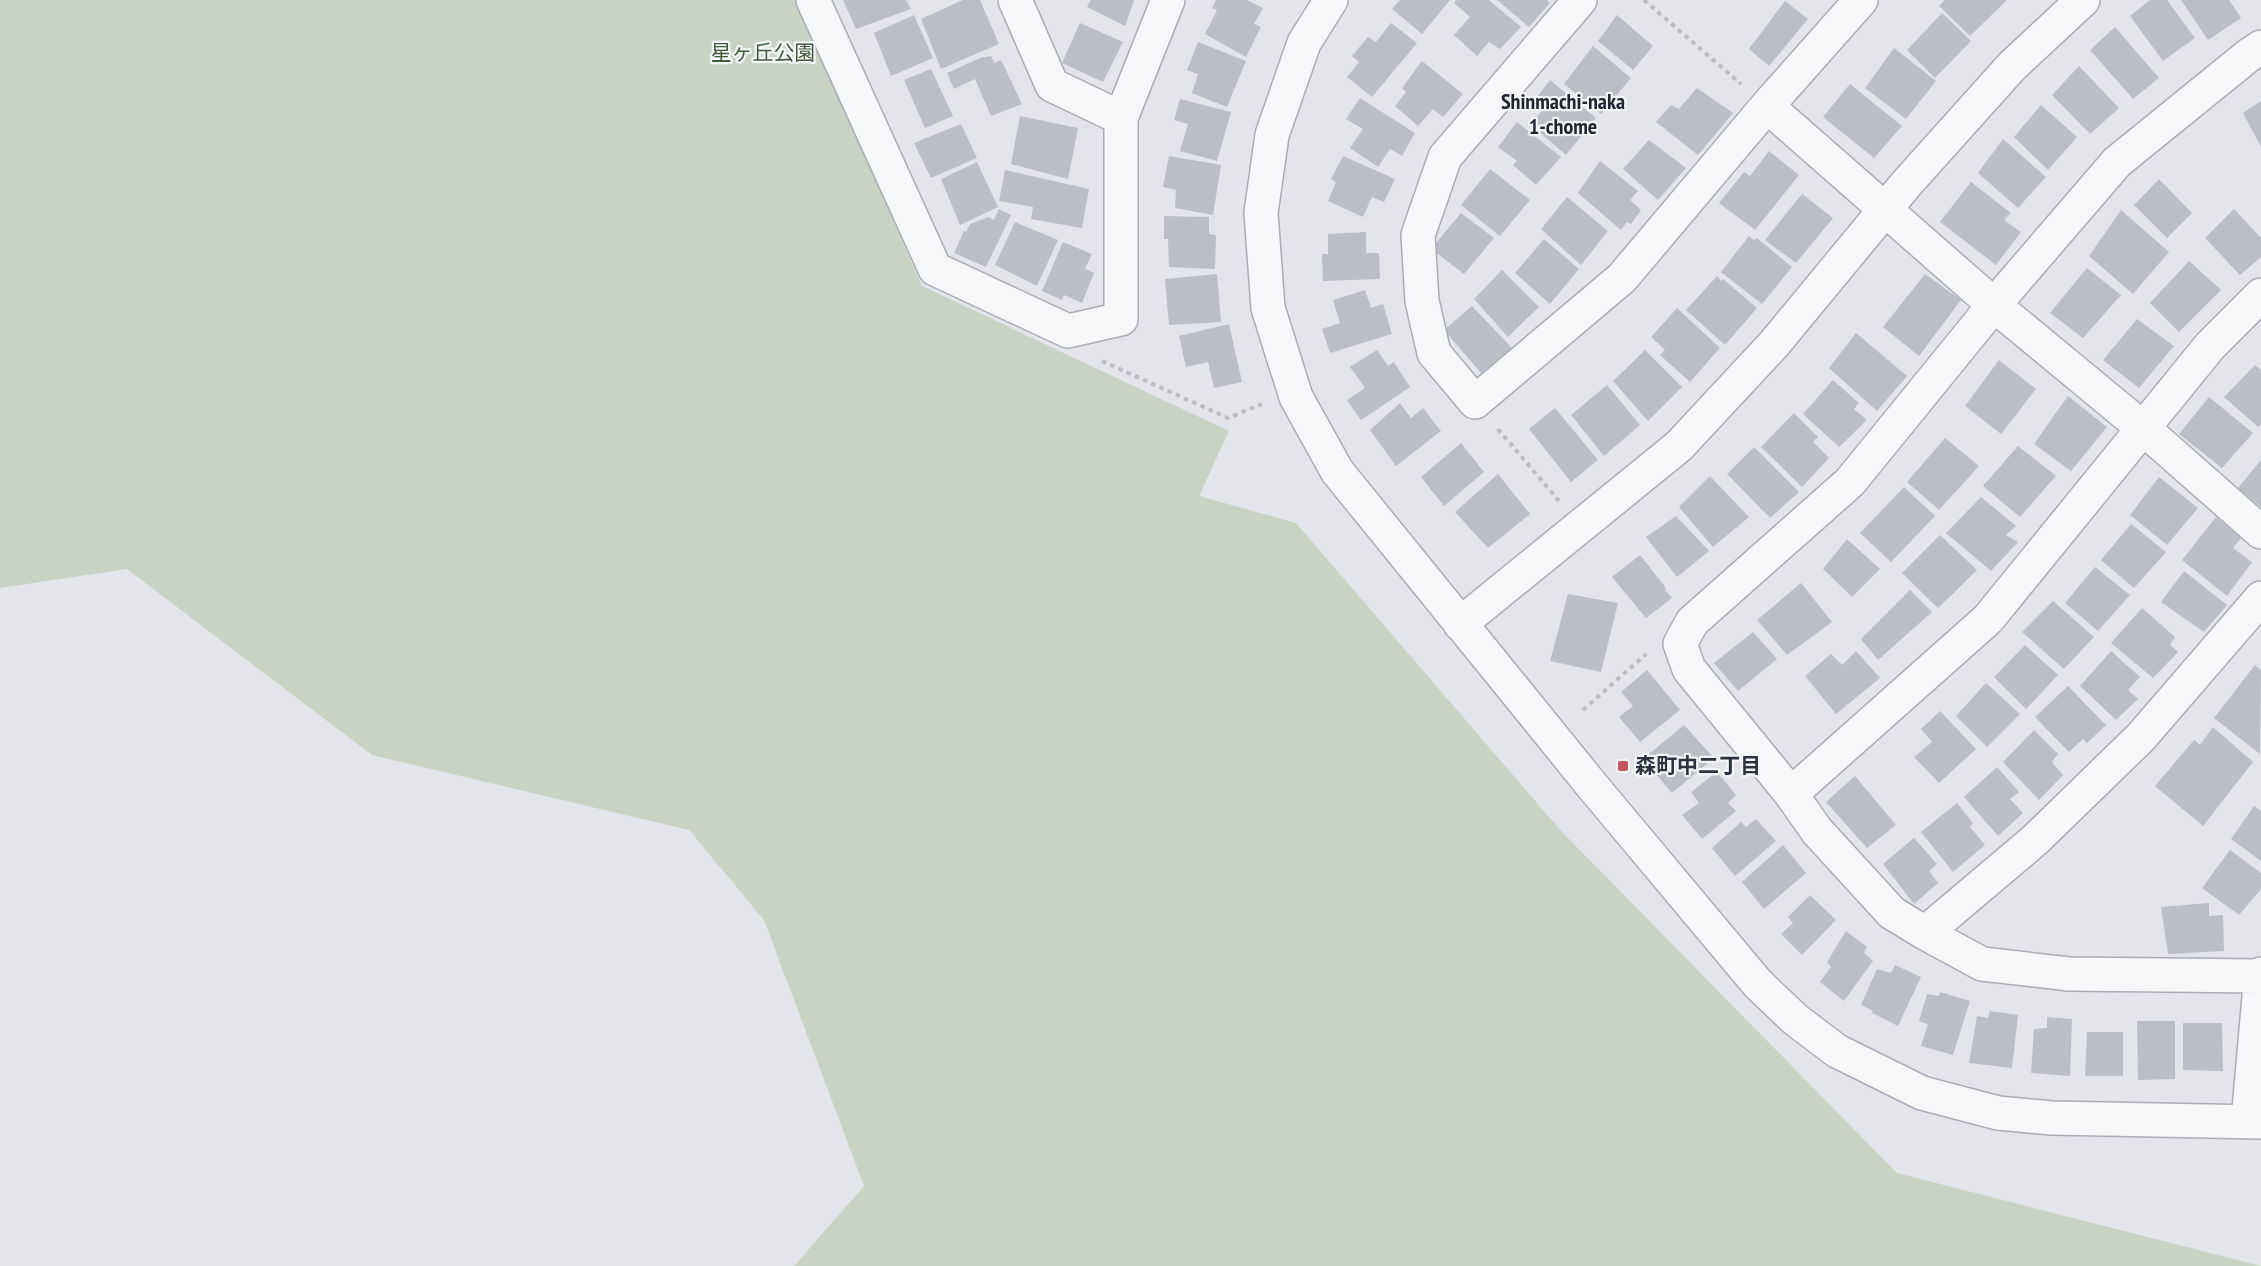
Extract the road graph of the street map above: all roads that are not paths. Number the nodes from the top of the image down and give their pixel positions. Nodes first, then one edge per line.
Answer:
1 (813, 0) edge
2 (1015, 0) edge
3 (1168, 0) edge
4 (1331, 0) edge
5 (1580, 0) edge
6 (1861, 0) edge
7 (2083, 0) edge
8 (2261, 47) edge
9 (1767, 106) junction
10 (1121, 118) junction
11 (1886, 211) junction
12 (2261, 295) edge
13 (1994, 305) junction
14 (2144, 429) junction
15 (2261, 532) edge
16 (2261, 598) edge
17 (1460, 624) junction
18 (1791, 794) junction
19 (1925, 933) junction
20 (2261, 975) edge
21 (2254, 1122) edge

1 - 10 street
2 - 10 street
3 - 10 street
4 - 17 street
5 - 9 street
6 - 9 street
7 - 11 street
8 - 13 street
9 - 11 street
11 - 13 street
11 - 17 street
12 - 14 street
13 - 14 street
13 - 18 street
14 - 15 street
14 - 18 street
16 - 19 street
17 - 21 street
18 - 19 street
19 - 20 street
20 - 21 street

